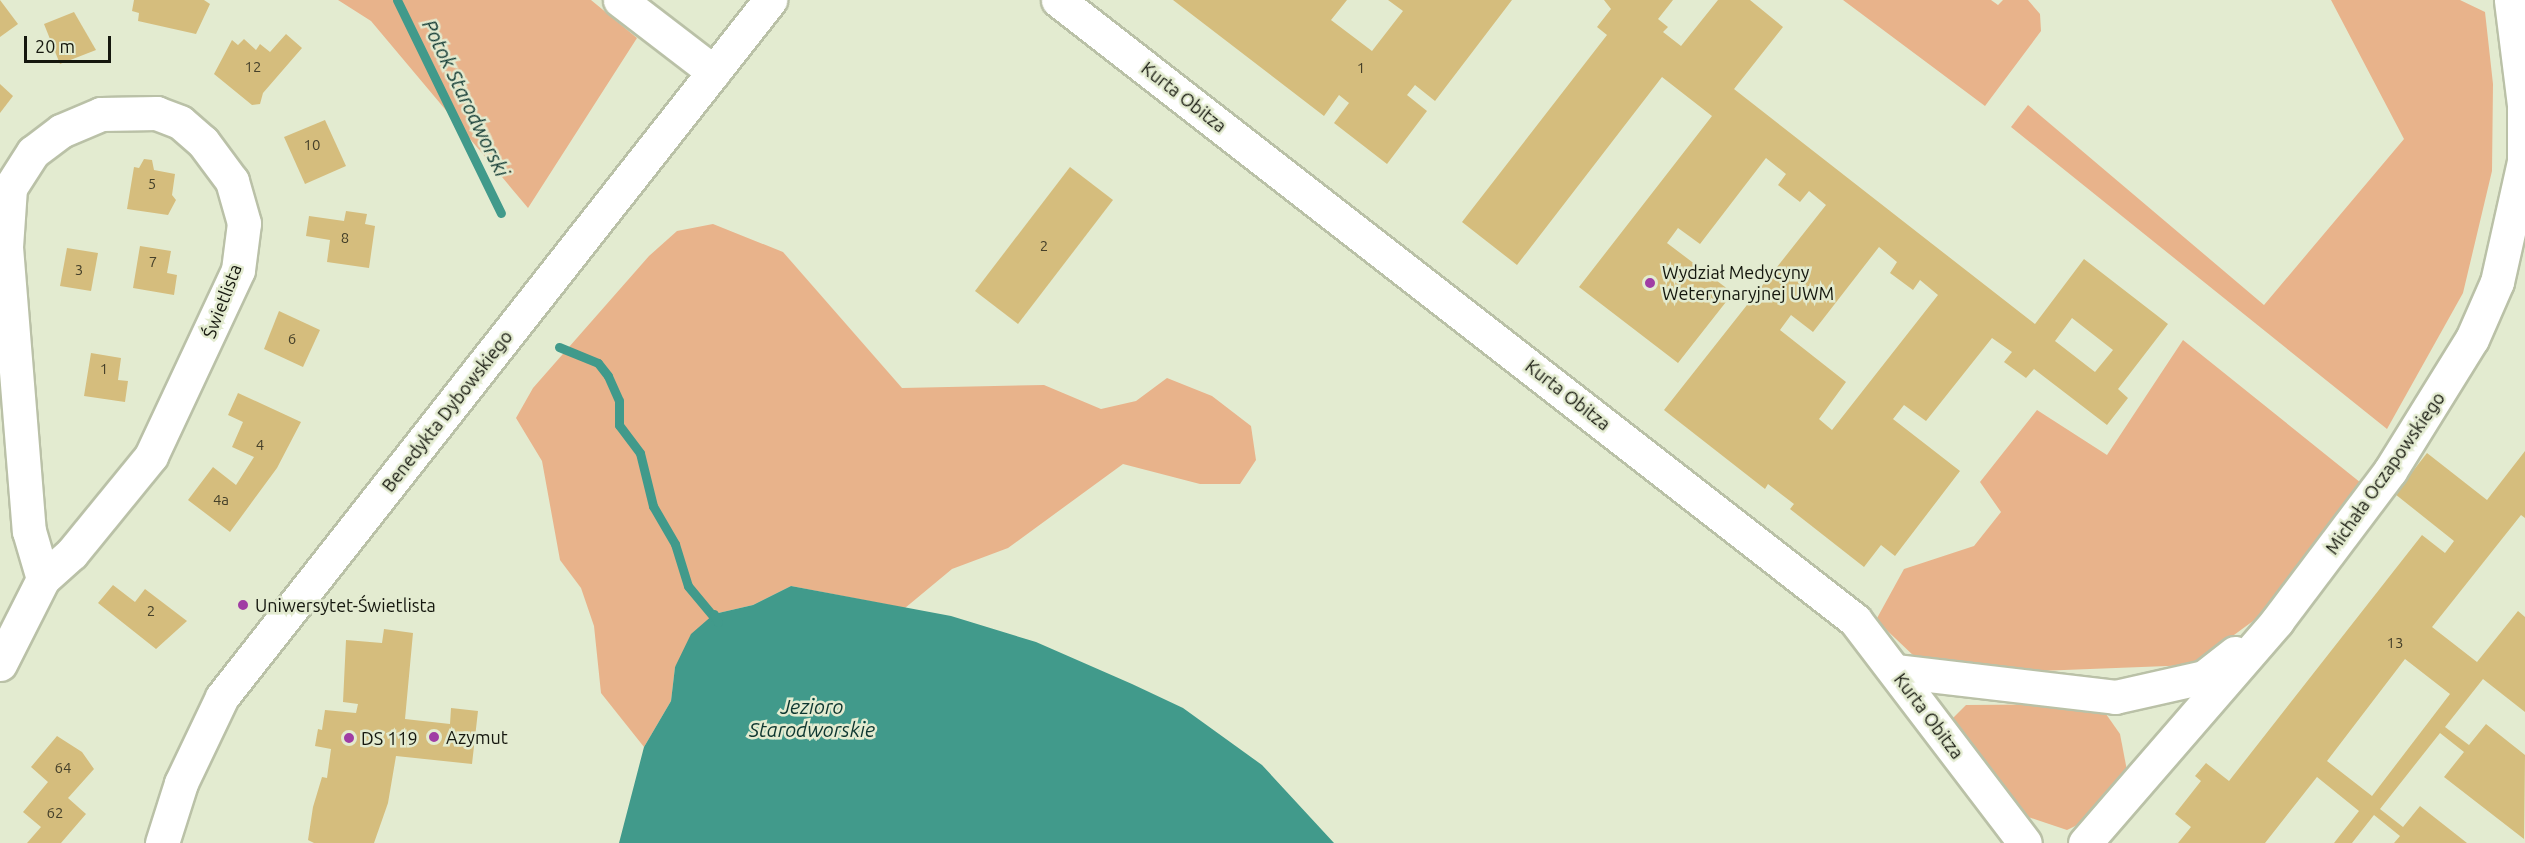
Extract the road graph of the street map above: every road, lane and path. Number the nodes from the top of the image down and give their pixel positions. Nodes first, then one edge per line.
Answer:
1 (620, 0) edge
2 (770, 0) edge
3 (1058, 0) edge
4 (2511, 0) edge
5 (714, 72) junction
6 (43, 579) junction
7 (2277, 621) junction
8 (0, 664) edge
9 (1895, 670) junction
10 (162, 843) edge
11 (2025, 843) edge
12 (2085, 843) edge

1 - 5 street
2 - 5 street, Benedykta Dybowskiego
3 - 9 street, Kurta Obitza
4 - 7 street, Michała Oczapowskiego
5 - 10 street, Benedykta Dybowskiego
6 - 6 street, Świetlista
6 - 8 street, Świetlista
7 - 9 street, Michała Oczapowskiego
7 - 12 street, Michała Oczapowskiego
9 - 11 street, Kurta Obitza

